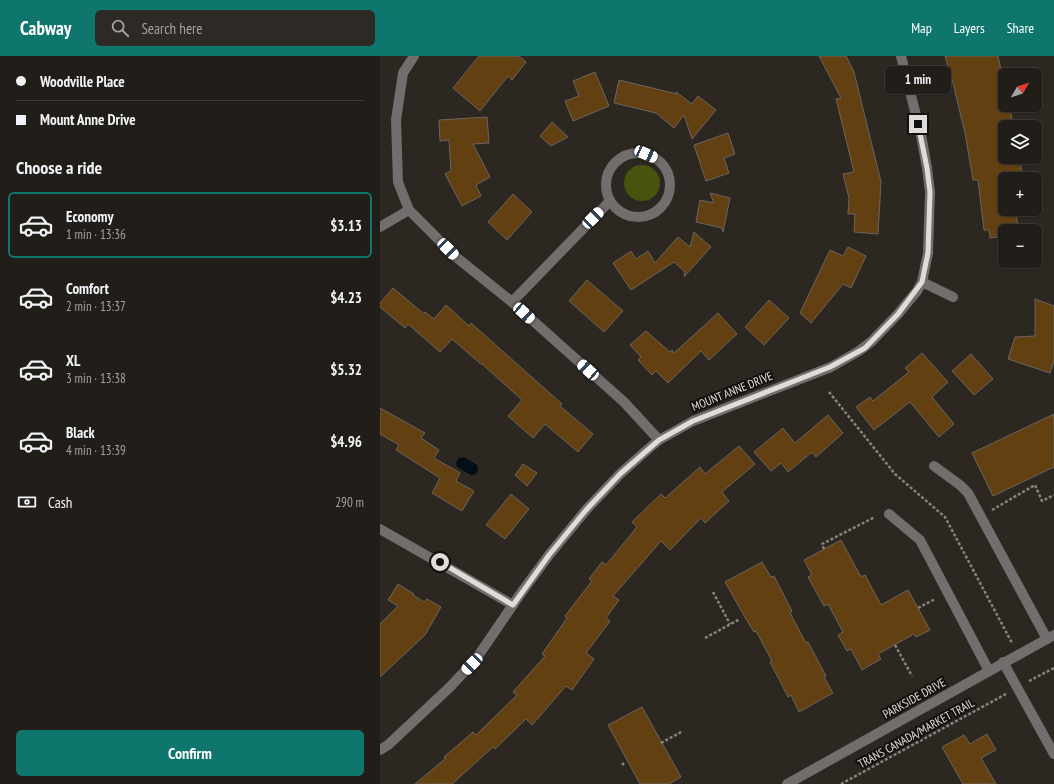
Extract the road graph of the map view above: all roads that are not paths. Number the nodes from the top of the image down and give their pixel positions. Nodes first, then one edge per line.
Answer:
1 (414, 56) edge
2 (902, 56) edge
3 (610, 201) junction
4 (409, 210) junction
5 (380, 227) edge
6 (922, 282) junction
7 (953, 296) dead end
8 (512, 302) junction
9 (659, 440) junction
10 (934, 466) dead end
11 (890, 514) road end
12 (380, 529) edge
13 (513, 605) junction
14 (1050, 637) edge
15 (1003, 662) junction
16 (988, 671) junction
17 (380, 750) edge
18 (1054, 754) edge
19 (787, 784) edge

1 - 4 street
2 - 6 street, MOUNT ANNE DRIVE
3 - 3 street
3 - 8 street
4 - 5 street
4 - 8 street
6 - 7 street
6 - 9 street, MOUNT ANNE DRIVE
8 - 9 street
9 - 13 street, MOUNT ANNE DRIVE
10 - 14 street
11 - 16 street
12 - 13 street
13 - 17 street, MOUNT ANNE DRIVE
14 - 15 street, PARKSIDE DRIVE
15 - 16 street, PARKSIDE DRIVE
15 - 18 street
16 - 19 street, PARKSIDE DRIVE

